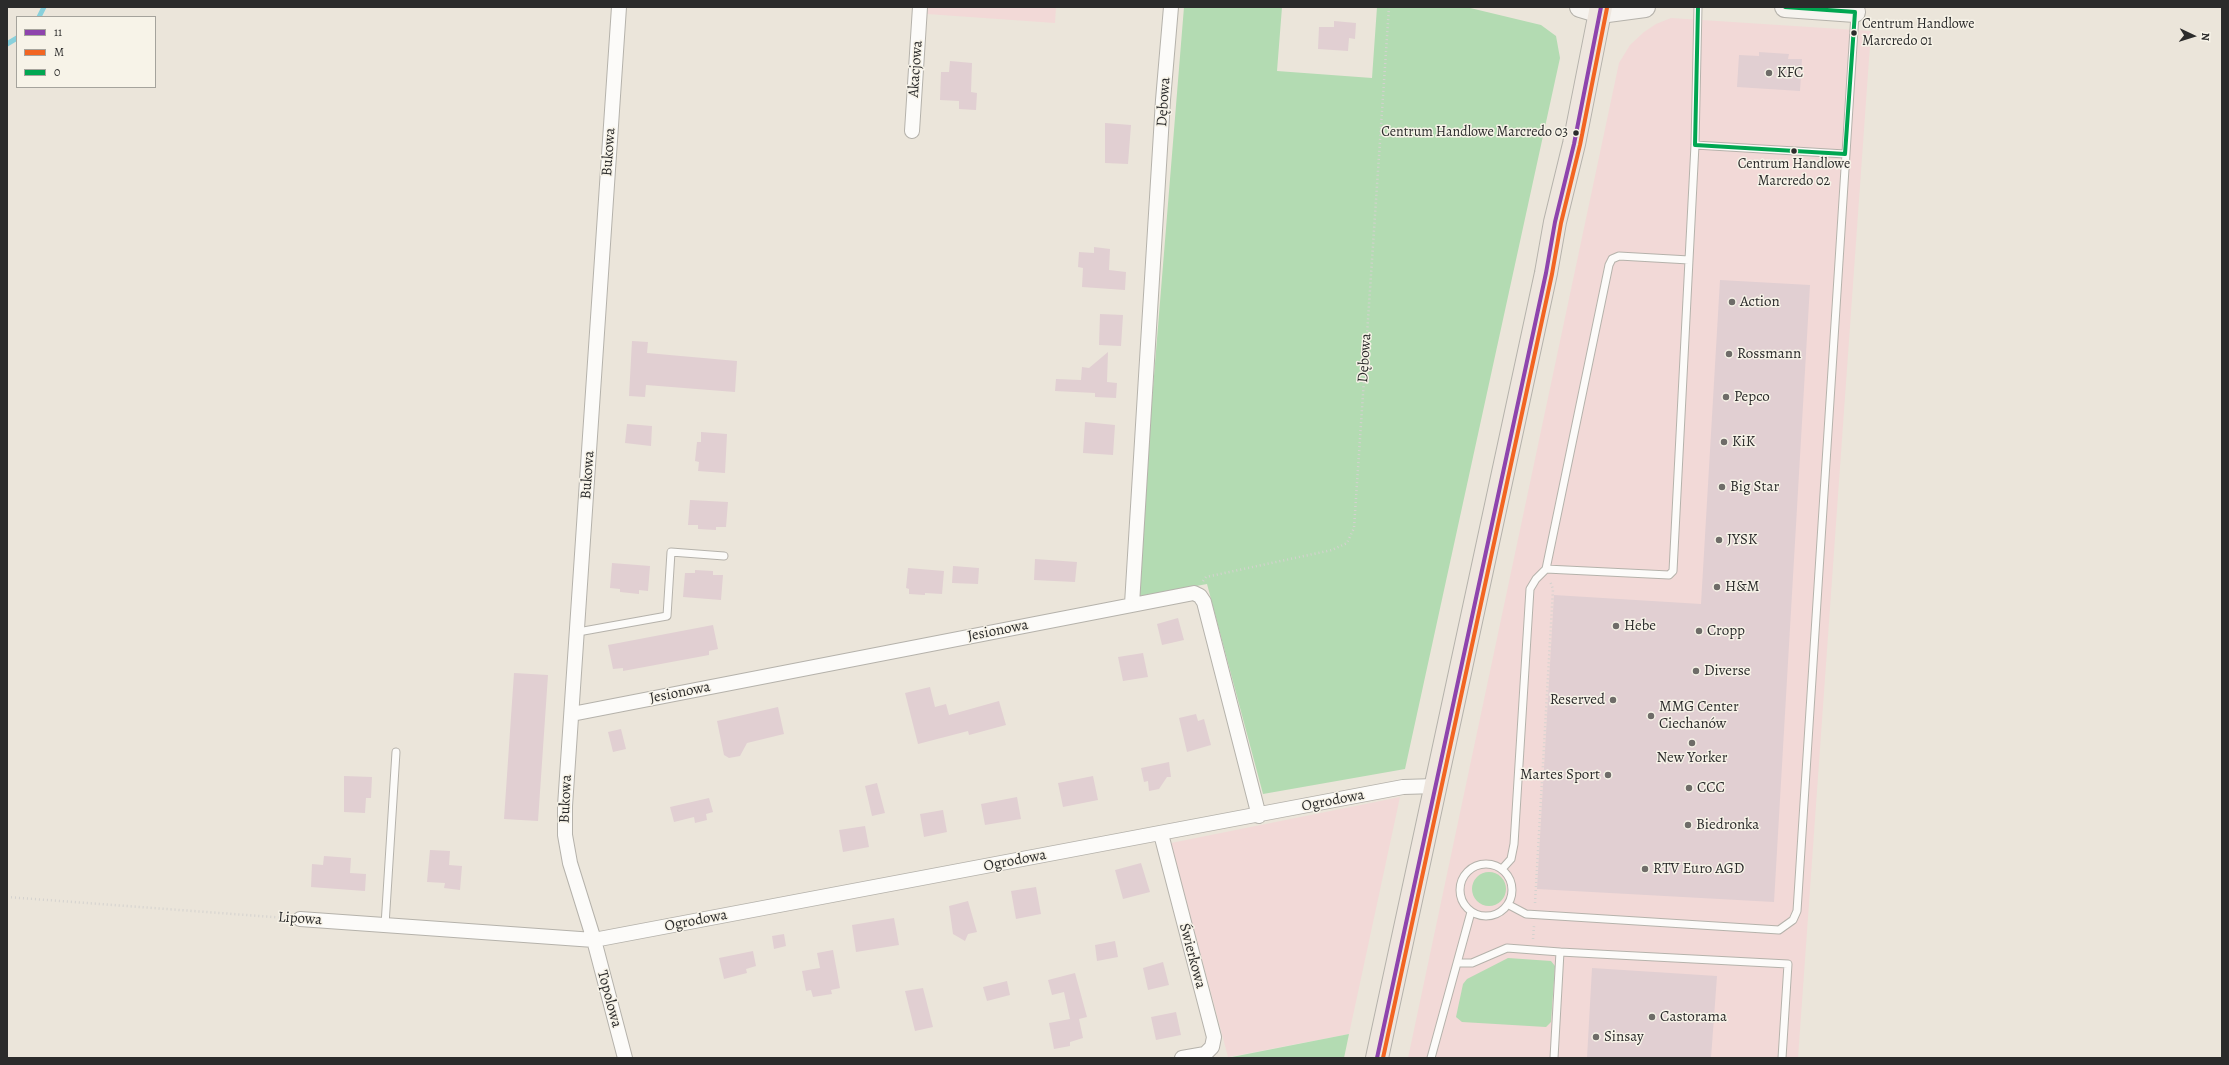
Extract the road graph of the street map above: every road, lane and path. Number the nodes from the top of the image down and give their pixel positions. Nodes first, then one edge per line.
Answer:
1 (619, 7) edge
2 (920, 7) edge
3 (1171, 7) edge
4 (1389, 7) edge
5 (1644, 7) edge
6 (1698, 7) edge
7 (1785, 7) edge
8 (1594, 9) edge
9 (1855, 12) joint
10 (912, 131) dead end
11 (1695, 145) junction
12 (1845, 154) junction
13 (1689, 260) junction
14 (724, 556) dead end
15 (1546, 569) junction
16 (1194, 593) junction
17 (1132, 604) junction
18 (578, 632) junction
19 (572, 714) junction
20 (396, 752) dead end
21 (1436, 786) junction
22 (1259, 816) junction
23 (1160, 834) junction
24 (1502, 869) junction
25 (7, 897) edge
26 (1508, 905) junction
27 (1471, 912) junction
28 (1534, 914) junction
29 (300, 919) joint
30 (385, 925) junction
31 (1533, 934) dead end
32 (594, 940) junction
33 (1560, 952) junction
34 (1458, 963) junction
35 (625, 1058) edge
36 (1182, 1058) edge
37 (1378, 1058) edge
38 (1431, 1058) edge
39 (1554, 1058) edge
40 (1782, 1058) edge

1 - 18 street, Bukowa
2 - 10 street, Akacjowa
3 - 17 street, Dębowa
4 - 16 path, Dębowa
5 - 8 main road
6 - 11 lane
7 - 9 main road
8 - 21 main road
9 - 12 lane
11 - 12 lane
11 - 13 lane
12 - 28 lane
13 - 15 lane
13 - 15 lane
14 - 18 lane
15 - 24 lane
15 - 28 path
16 - 17 street, Jesionowa
16 - 22 street
17 - 19 street, Jesionowa
18 - 19 street, Bukowa
19 - 32 street, Bukowa
20 - 30 lane
21 - 22 street, Ogrodowa
21 - 37 main road
22 - 23 street, Ogrodowa
23 - 32 street, Ogrodowa
23 - 36 street, Świerkowa
24 - 26 lane
24 - 27 lane
25 - 29 path, Lipowa
26 - 27 lane
26 - 28 lane
27 - 34 lane
28 - 31 path
29 - 30 street, Lipowa
30 - 32 street, Lipowa
32 - 35 street, Topolowa
33 - 34 lane
33 - 39 lane
33 - 40 lane
34 - 38 lane

